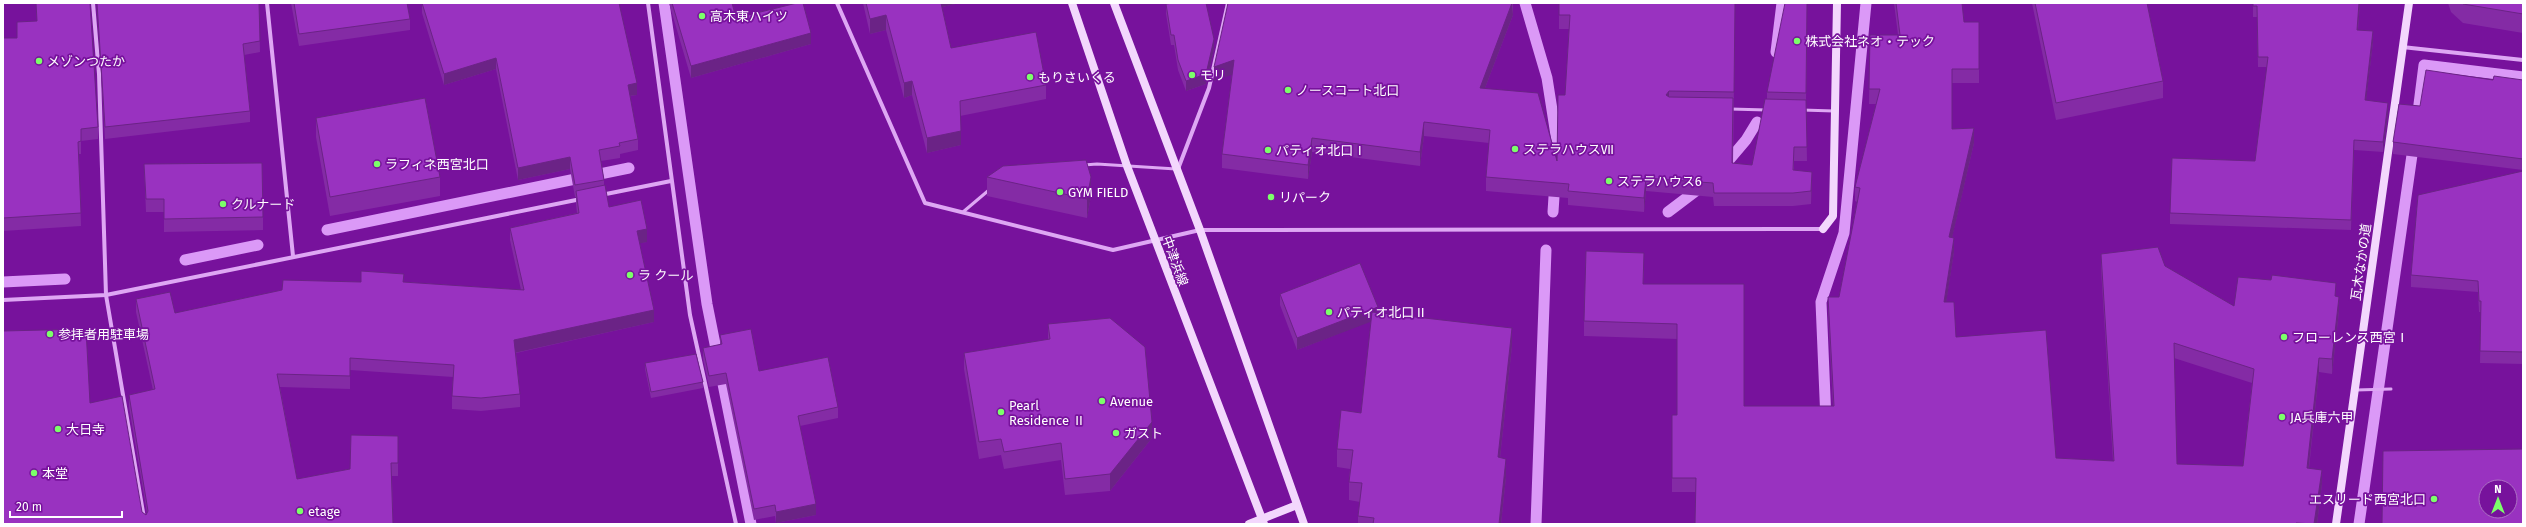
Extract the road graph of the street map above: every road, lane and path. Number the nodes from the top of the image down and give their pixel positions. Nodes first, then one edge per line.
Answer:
1 (93, 3) edge
2 (267, 3) edge
3 (648, 3) edge
4 (837, 3) edge
5 (1072, 3) edge
6 (1114, 3) edge
7 (1228, 3) edge
8 (1837, 3) edge
9 (2409, 3) edge
10 (2402, 47) junction
11 (2523, 60) edge
12 (1724, 109) edge
13 (1771, 110) edge
14 (1795, 110) edge
15 (1834, 111) junction
16 (1082, 166) edge
17 (1127, 166) junction
18 (1177, 169) junction
19 (671, 181) junction
20 (995, 185) edge
21 (593, 196) edge
22 (585, 198) edge
23 (963, 212) junction
24 (1823, 228) joint
25 (1200, 230) junction
26 (1155, 242) junction
27 (293, 256) junction
28 (106, 295) junction
29 (3, 300) edge
30 (2391, 389) dead end
31 (2356, 390) junction
32 (1297, 505) junction
33 (1263, 521) edge
34 (145, 524) edge
35 (736, 524) edge
36 (1249, 524) edge
37 (1304, 524) edge
38 (2336, 524) edge

1 - 28 street
2 - 27 street
3 - 19 street
4 - 23 street
5 - 17 street, 中津浜線
6 - 18 street
7 - 18 street
8 - 15 street
9 - 10 street, 瓦木なかの道
10 - 11 street
10 - 31 street, 瓦木なかの道
12 - 13 lane
14 - 15 lane
15 - 24 street
16 - 17 lane
17 - 18 lane
17 - 26 street, 中津浜線
18 - 25 street
19 - 21 street
19 - 35 street
20 - 23 lane
22 - 27 street
23 - 26 street
24 - 25 street
25 - 26 street
25 - 32 street
26 - 33 street, 中津浜線
27 - 28 street
28 - 29 street
28 - 34 street
30 - 31 lane
31 - 38 street, 瓦木なかの道
32 - 33 street
32 - 37 street
33 - 36 street

